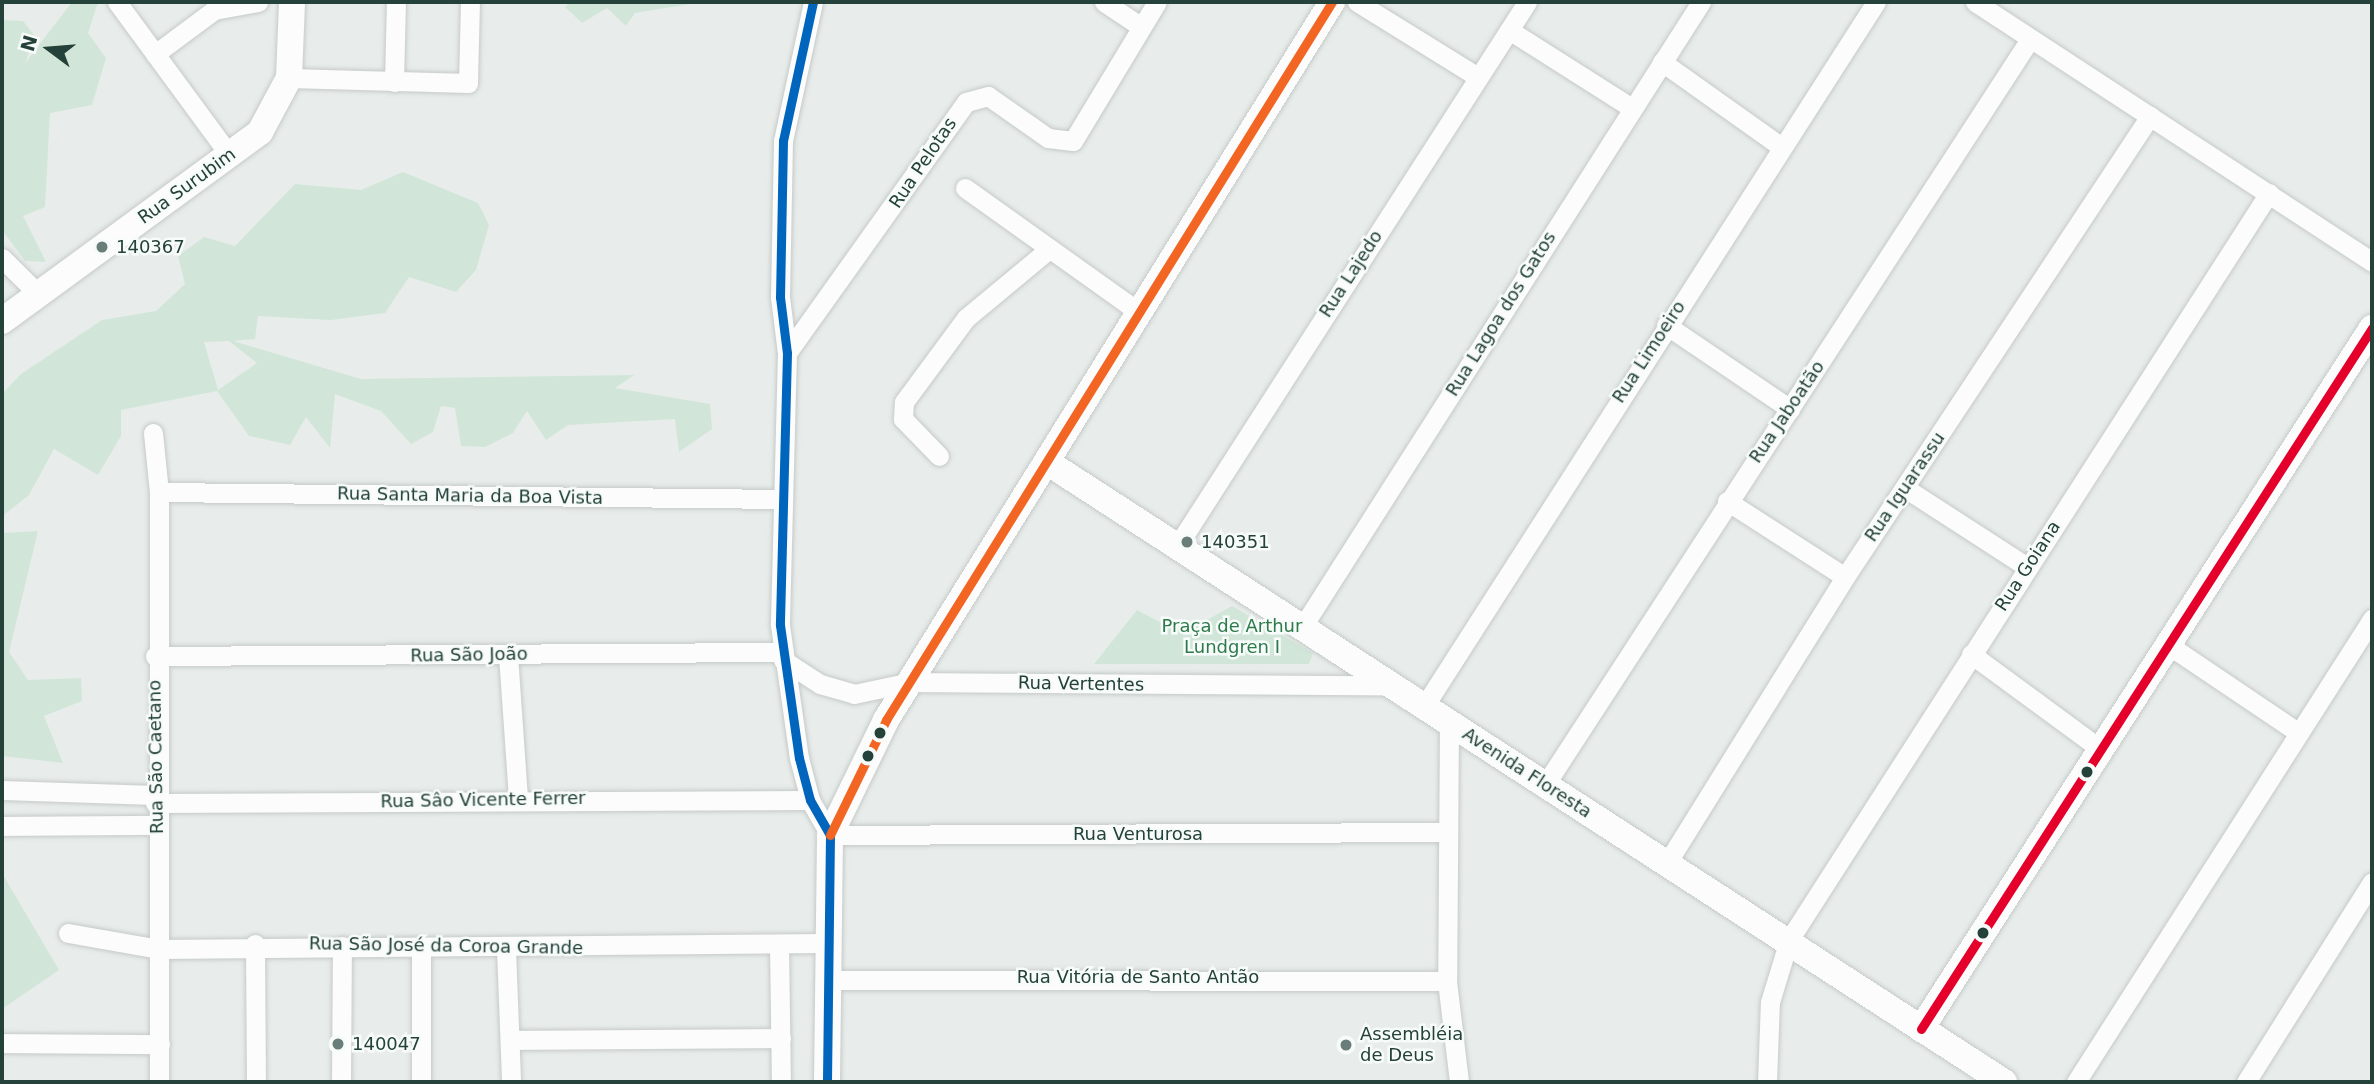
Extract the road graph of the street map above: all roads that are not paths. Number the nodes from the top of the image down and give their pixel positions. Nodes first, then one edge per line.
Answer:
1 (117, 2) edge
2 (258, 2) edge
3 (292, 2) edge
4 (396, 2) edge
5 (470, 2) edge
6 (813, 2) edge
7 (1104, 2) edge
8 (1157, 2) edge
9 (1332, 2) edge
10 (1357, 2) edge
11 (1527, 2) edge
12 (1701, 2) edge
13 (1876, 2) edge
14 (1975, 2) edge
15 (1140, 26) junction
16 (1508, 30) junction
17 (2030, 39) junction
18 (155, 54) junction
19 (1662, 62) junction
20 (1478, 77) junction
21 (289, 78) junction
22 (394, 82) junction
23 (1632, 108) junction
24 (2150, 116) junction
25 (1780, 146) junction
26 (230, 156) junction
27 (965, 188) dead end
28 (2269, 194) junction
29 (1049, 249) junction
30 (2, 258) edge
31 (2372, 262) edge
32 (38, 294) junction
33 (1136, 310) junction
34 (2, 321) edge
35 (1666, 325) junction
36 (2372, 328) edge
37 (787, 353) junction
38 (1790, 409) junction
39 (153, 432) dead end
40 (939, 456) dead end
41 (1050, 464) junction
42 (1905, 488) junction
43 (159, 492) junction
44 (781, 499) junction
45 (1727, 501) junction
46 (1176, 548) junction
47 (2027, 567) junction
48 (1845, 577) junction
49 (2372, 620) edge
50 (1303, 626) junction
51 (2167, 644) junction
52 (1971, 654) junction
53 (508, 655) junction
54 (155, 656) junction
55 (783, 656) junction
56 (911, 682) junction
57 (1389, 685) junction
58 (1424, 705) junction
59 (1449, 722) junction
60 (2299, 733) junction
61 (2099, 748) junction
62 (1545, 785) junction
63 (2, 790) edge
64 (155, 799) junction
65 (518, 799) junction
66 (810, 800) junction
67 (157, 825) junction
68 (2, 826) edge
69 (1445, 832) junction
70 (830, 835) junction
71 (1667, 863) junction
72 (2372, 881) edge
73 (68, 933) dead end
74 (1789, 940) junction
75 (826, 943) junction
76 (255, 944) junction
77 (779, 945) junction
78 (342, 946) junction
79 (159, 948) junction
80 (421, 949) junction
81 (506, 949) junction
82 (828, 980) junction
83 (1447, 981) junction
84 (1921, 1029) junction
85 (781, 1038) junction
86 (510, 1040) junction
87 (2, 1042) edge
88 (160, 1044) junction
89 (159, 1082) edge
90 (256, 1082) edge
91 (341, 1082) edge
92 (421, 1082) edge
93 (511, 1082) edge
94 (781, 1082) edge
95 (827, 1082) edge
96 (1459, 1082) edge
97 (1767, 1082) edge
98 (2004, 1082) edge
99 (2076, 1082) edge
100 (2246, 1082) edge

1 - 18 street
2 - 18 street
3 - 21 street, Rua Surubim
4 - 22 street
5 - 22 street
6 - 37 street
7 - 15 street
8 - 15 street, Rua Pelotas
9 - 33 street
10 - 20 street
11 - 16 street, Rua Lajedo
12 - 19 street, Rua Lagoa dos Gatos
13 - 25 street, Rua Limoeiro
14 - 17 street
15 - 37 street, Rua Pelotas
16 - 20 street, Rua Lajedo
16 - 23 street
17 - 24 street
17 - 38 street, Rua Jaboatão
18 - 26 street
19 - 23 street, Rua Lagoa dos Gatos
19 - 25 street
20 - 46 street, Rua Lajedo
21 - 22 street
21 - 26 street, Rua Surubim
23 - 50 street, Rua Lagoa dos Gatos
24 - 28 street
24 - 42 street, Rua Iguarassu
25 - 35 street, Rua Limoeiro
26 - 32 street, Rua Surubim
27 - 29 street
28 - 31 street
28 - 47 street, Rua Goiana
29 - 33 street
29 - 40 street
30 - 32 street
32 - 34 street, Rua Surubim
33 - 41 street
35 - 38 street
35 - 58 street, Rua Limoeiro
36 - 51 street
37 - 44 street
38 - 45 street, Rua Jaboatão
39 - 43 street, Rua São Caetano
41 - 46 street, Avenida Floresta
41 - 56 street
42 - 47 street
42 - 48 street, Rua Iguarassu
43 - 44 street, Rua Santa Maria da Boa Vista
43 - 54 street, Rua São Caetano
44 - 55 street
45 - 48 street
45 - 62 street, Rua Jaboatão
46 - 50 street, Avenida Floresta
47 - 52 street, Rua Goiana
48 - 71 street, Rua Iguarassu
49 - 60 street
50 - 57 street, Avenida Floresta
51 - 60 street
51 - 61 street
52 - 61 street
52 - 74 street, Rua Goiana
53 - 54 street, Rua São João
53 - 55 street, Rua São João
53 - 65 street
54 - 64 street, Rua São Caetano
55 - 56 street, Rua Vertentes
55 - 66 street
56 - 57 street, Rua Vertentes
56 - 70 street
57 - 58 street, Avenida Floresta
58 - 59 street, Avenida Floresta
59 - 62 street, Avenida Floresta
59 - 69 street
60 - 99 street
61 - 84 street
62 - 71 street, Avenida Floresta
63 - 64 street, Rua Sâo Vicente Ferrer
64 - 65 street, Rua Sâo Vicente Ferrer
64 - 67 street, Rua São Caetano
65 - 66 street, Rua Sâo Vicente Ferrer
66 - 70 street
67 - 68 street
67 - 79 street, Rua São Caetano
69 - 70 street, Rua Venturosa
69 - 83 street
70 - 75 street
71 - 74 street, Avenida Floresta
72 - 100 street
73 - 79 street, Rua São José da Coroa Grande
74 - 84 street, Avenida Floresta
74 - 97 street, Rua Goiana
75 - 77 street, Rua São José da Coroa Grande
75 - 82 street
76 - 78 street, Rua São José da Coroa Grande
76 - 79 street, Rua São José da Coroa Grande
76 - 90 street
77 - 81 street, Rua São José da Coroa Grande
77 - 85 street
78 - 80 street, Rua São José da Coroa Grande
78 - 91 street
79 - 88 street, Rua São Caetano
80 - 81 street, Rua São José da Coroa Grande
80 - 92 street
81 - 86 street
82 - 83 street, Rua Vitória de Santo Antão
82 - 95 street
83 - 96 street
84 - 98 street, Avenida Floresta
85 - 86 street
85 - 94 street
86 - 93 street
87 - 88 street
88 - 89 street, Rua São Caetano

